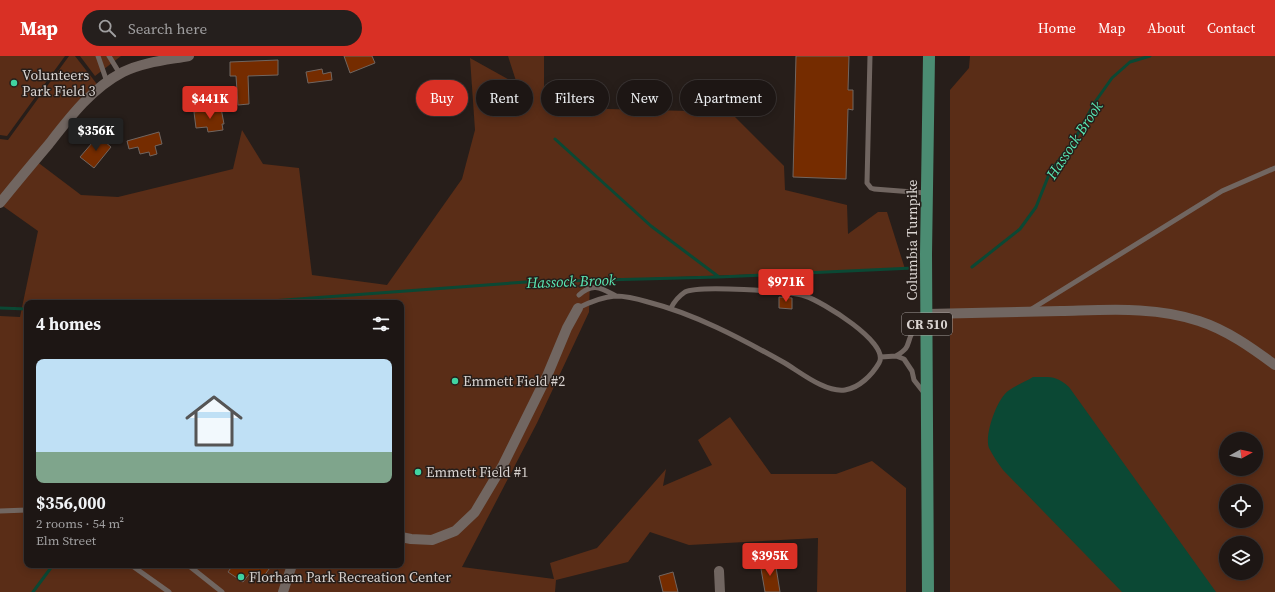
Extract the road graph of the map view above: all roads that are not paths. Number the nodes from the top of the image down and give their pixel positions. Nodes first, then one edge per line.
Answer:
1 (98, 56) edge
2 (109, 56) edge
3 (189, 56) edge
4 (870, 56) edge
5 (929, 56) edge
6 (120, 74) junction
7 (107, 82) junction
8 (1275, 168) edge
9 (927, 193) junction
10 (0, 203) edge
11 (579, 295) dead end
12 (616, 296) junction
13 (578, 308) joint
14 (671, 308) junction
15 (1027, 312) junction
16 (927, 314) junction
17 (896, 356) junction
18 (881, 357) junction
19 (1275, 365) edge
20 (928, 397) junction
21 (24, 510) edge
22 (0, 511) edge
23 (404, 538) edge
24 (135, 568) edge
25 (192, 568) edge
26 (291, 568) edge
27 (720, 571) dead end
28 (169, 592) edge
29 (222, 592) edge
30 (283, 592) edge
31 (720, 592) edge
32 (928, 592) edge

1 - 7 lane
2 - 6 lane
3 - 6 street
4 - 9 lane
5 - 9 main road, Columbia Turnpike / CR 510
6 - 7 street
7 - 10 street
8 - 15 lane
9 - 16 main road, Columbia Turnpike / CR 510
11 - 12 lane
12 - 13 lane
12 - 14 lane
13 - 23 street
14 - 18 lane
14 - 18 lane
15 - 16 street
15 - 19 street
16 - 17 lane
16 - 20 main road, Columbia Turnpike / CR 510
17 - 18 lane
17 - 20 lane
20 - 32 main road, Columbia Turnpike / CR 510
21 - 22 lane
24 - 28 lane
25 - 29 lane
26 - 30 street
27 - 31 street

